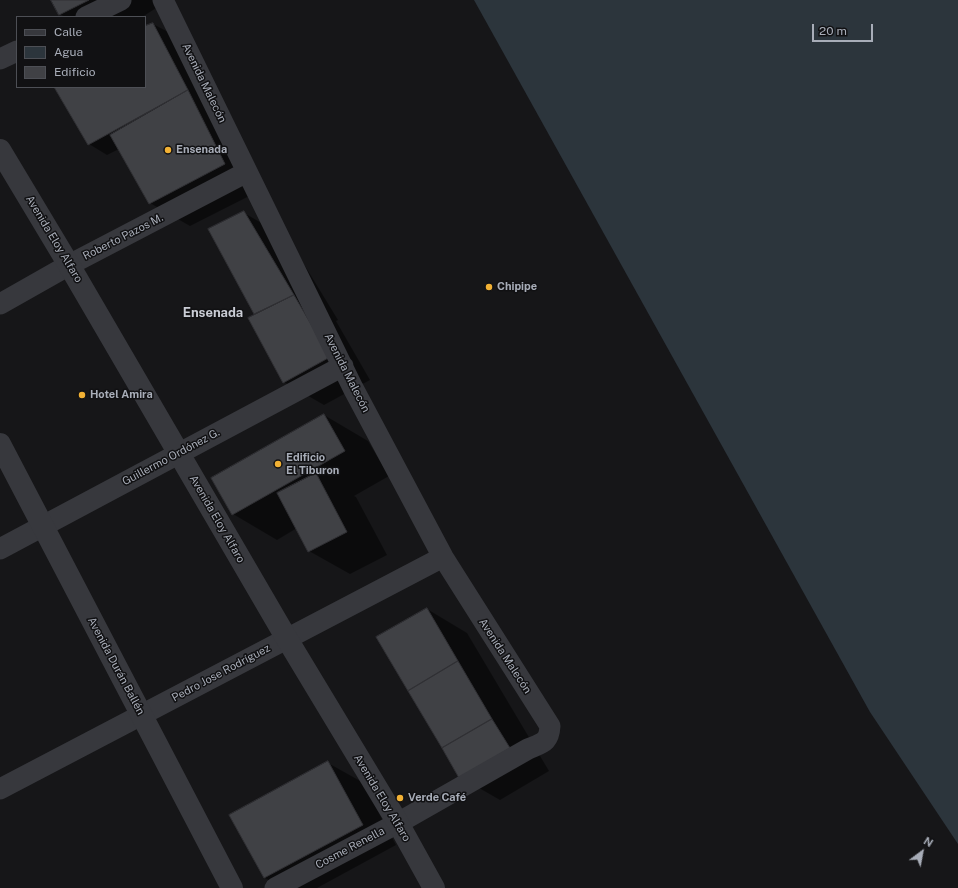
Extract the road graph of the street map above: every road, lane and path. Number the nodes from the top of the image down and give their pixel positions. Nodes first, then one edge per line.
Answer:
1 (121, 0) edge
2 (163, 0) edge
3 (88, 16) edge
4 (16, 51) edge
5 (0, 59) edge
6 (0, 150) edge
7 (247, 172) junction
8 (69, 265) junction
9 (0, 304) edge
10 (343, 366) junction
11 (0, 444) edge
12 (179, 453) junction
13 (43, 526) junction
14 (0, 548) edge
15 (443, 557) junction
16 (286, 639) junction
17 (141, 715) junction
18 (550, 735) joint
19 (0, 789) edge
20 (398, 823) junction
21 (232, 888) edge
22 (275, 888) edge
23 (434, 888) edge

1 - 3 street
2 - 7 street, Avenida Malecón
4 - 5 street
6 - 8 street, Avenida Eloy Alfaro
7 - 8 street, Roberto Pazos M.
7 - 10 street, Avenida Malecón
8 - 9 street, Roberto Pazos M.
8 - 12 street, Avenida Eloy Alfaro
10 - 12 street, Guillermo Ordónez G.
10 - 15 street, Avenida Malecón
11 - 13 street, Avenida Durán Ballén
12 - 13 street, Guillermo Ordónez G.
12 - 16 street, Avenida Eloy Alfaro
13 - 14 street, Guillermo Ordónez G.
13 - 17 street, Avenida Durán Ballén
15 - 16 street, Pedro Jose Rodríguez
15 - 18 street, Avenida Malecón
16 - 17 street, Pedro Jose Rodríguez
16 - 20 street, Avenida Eloy Alfaro
17 - 19 street, Pedro Jose Rodríguez
17 - 21 street, Avenida Durán Ballén
18 - 20 street, Cosme Renella
20 - 22 street, Cosme Renella
20 - 23 street, Avenida Eloy Alfaro

